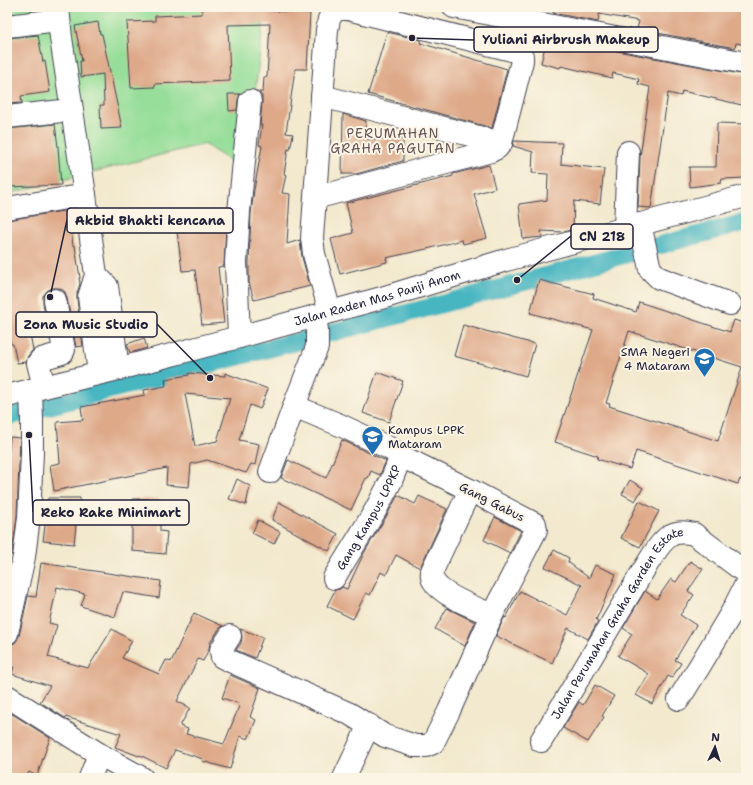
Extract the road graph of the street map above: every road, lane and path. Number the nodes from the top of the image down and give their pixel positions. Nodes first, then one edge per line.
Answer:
1 (454, 7) edge
2 (59, 13) edge
3 (7, 26) edge
4 (746, 63) edge
5 (322, 96) junction
6 (250, 101) dead end
7 (71, 110) junction
8 (7, 117) edge
9 (501, 143) junction
10 (628, 152) dead end
11 (85, 195) junction
12 (746, 196) edge
13 (315, 198) junction
14 (7, 208) edge
15 (639, 237) junction
16 (55, 300) dead end
17 (730, 304) dead end
18 (320, 326) junction
19 (239, 337) junction
20 (108, 371) junction
21 (7, 396) edge
22 (34, 400) junction
23 (294, 406) junction
24 (401, 456) junction
25 (270, 472) dead end
26 (470, 490) junction
27 (746, 573) edge
28 (334, 578) dead end
29 (746, 584) edge
30 (10, 604) edge
31 (492, 615) junction
32 (7, 633) edge
33 (230, 636) dead end
34 (7, 696) edge
35 (678, 699) dead end
36 (369, 725) junction
37 (541, 741) dead end
38 (99, 754) junction
39 (90, 778) edge
40 (142, 778) edge
41 (344, 778) edge

1 - 4 street
2 - 3 street
2 - 7 street
5 - 9 street
5 - 9 street
5 - 13 street
6 - 19 street
7 - 8 street
7 - 11 street
9 - 13 street
10 - 15 street
11 - 14 street
11 - 20 street
12 - 15 street, Jalan Raden Mas Panji Anom
13 - 18 street
15 - 17 street
15 - 18 street, Jalan Raden Mas Panji Anom
16 - 22 street
18 - 19 street, Jalan Raden Mas Panji Anom
18 - 23 street
19 - 20 street, Jalan Raden Mas Panji Anom
20 - 22 street, Jalan Raden Mas Panji Anom
21 - 22 street, Jalan Raden Mas Panji Anom
22 - 30 street
23 - 24 street, Gang Gabus
23 - 25 street
24 - 26 street, Gang Gabus
24 - 28 street, Gang Kampus LPPKP
26 - 31 street
26 - 31 street, Gang Gabus
27 - 37 street, Jalan Perumahan Graha Garden Estate
29 - 35 street
30 - 32 street
31 - 36 street, Gang Gabus
33 - 36 street
34 - 38 street
36 - 41 street
38 - 39 street
38 - 40 street

